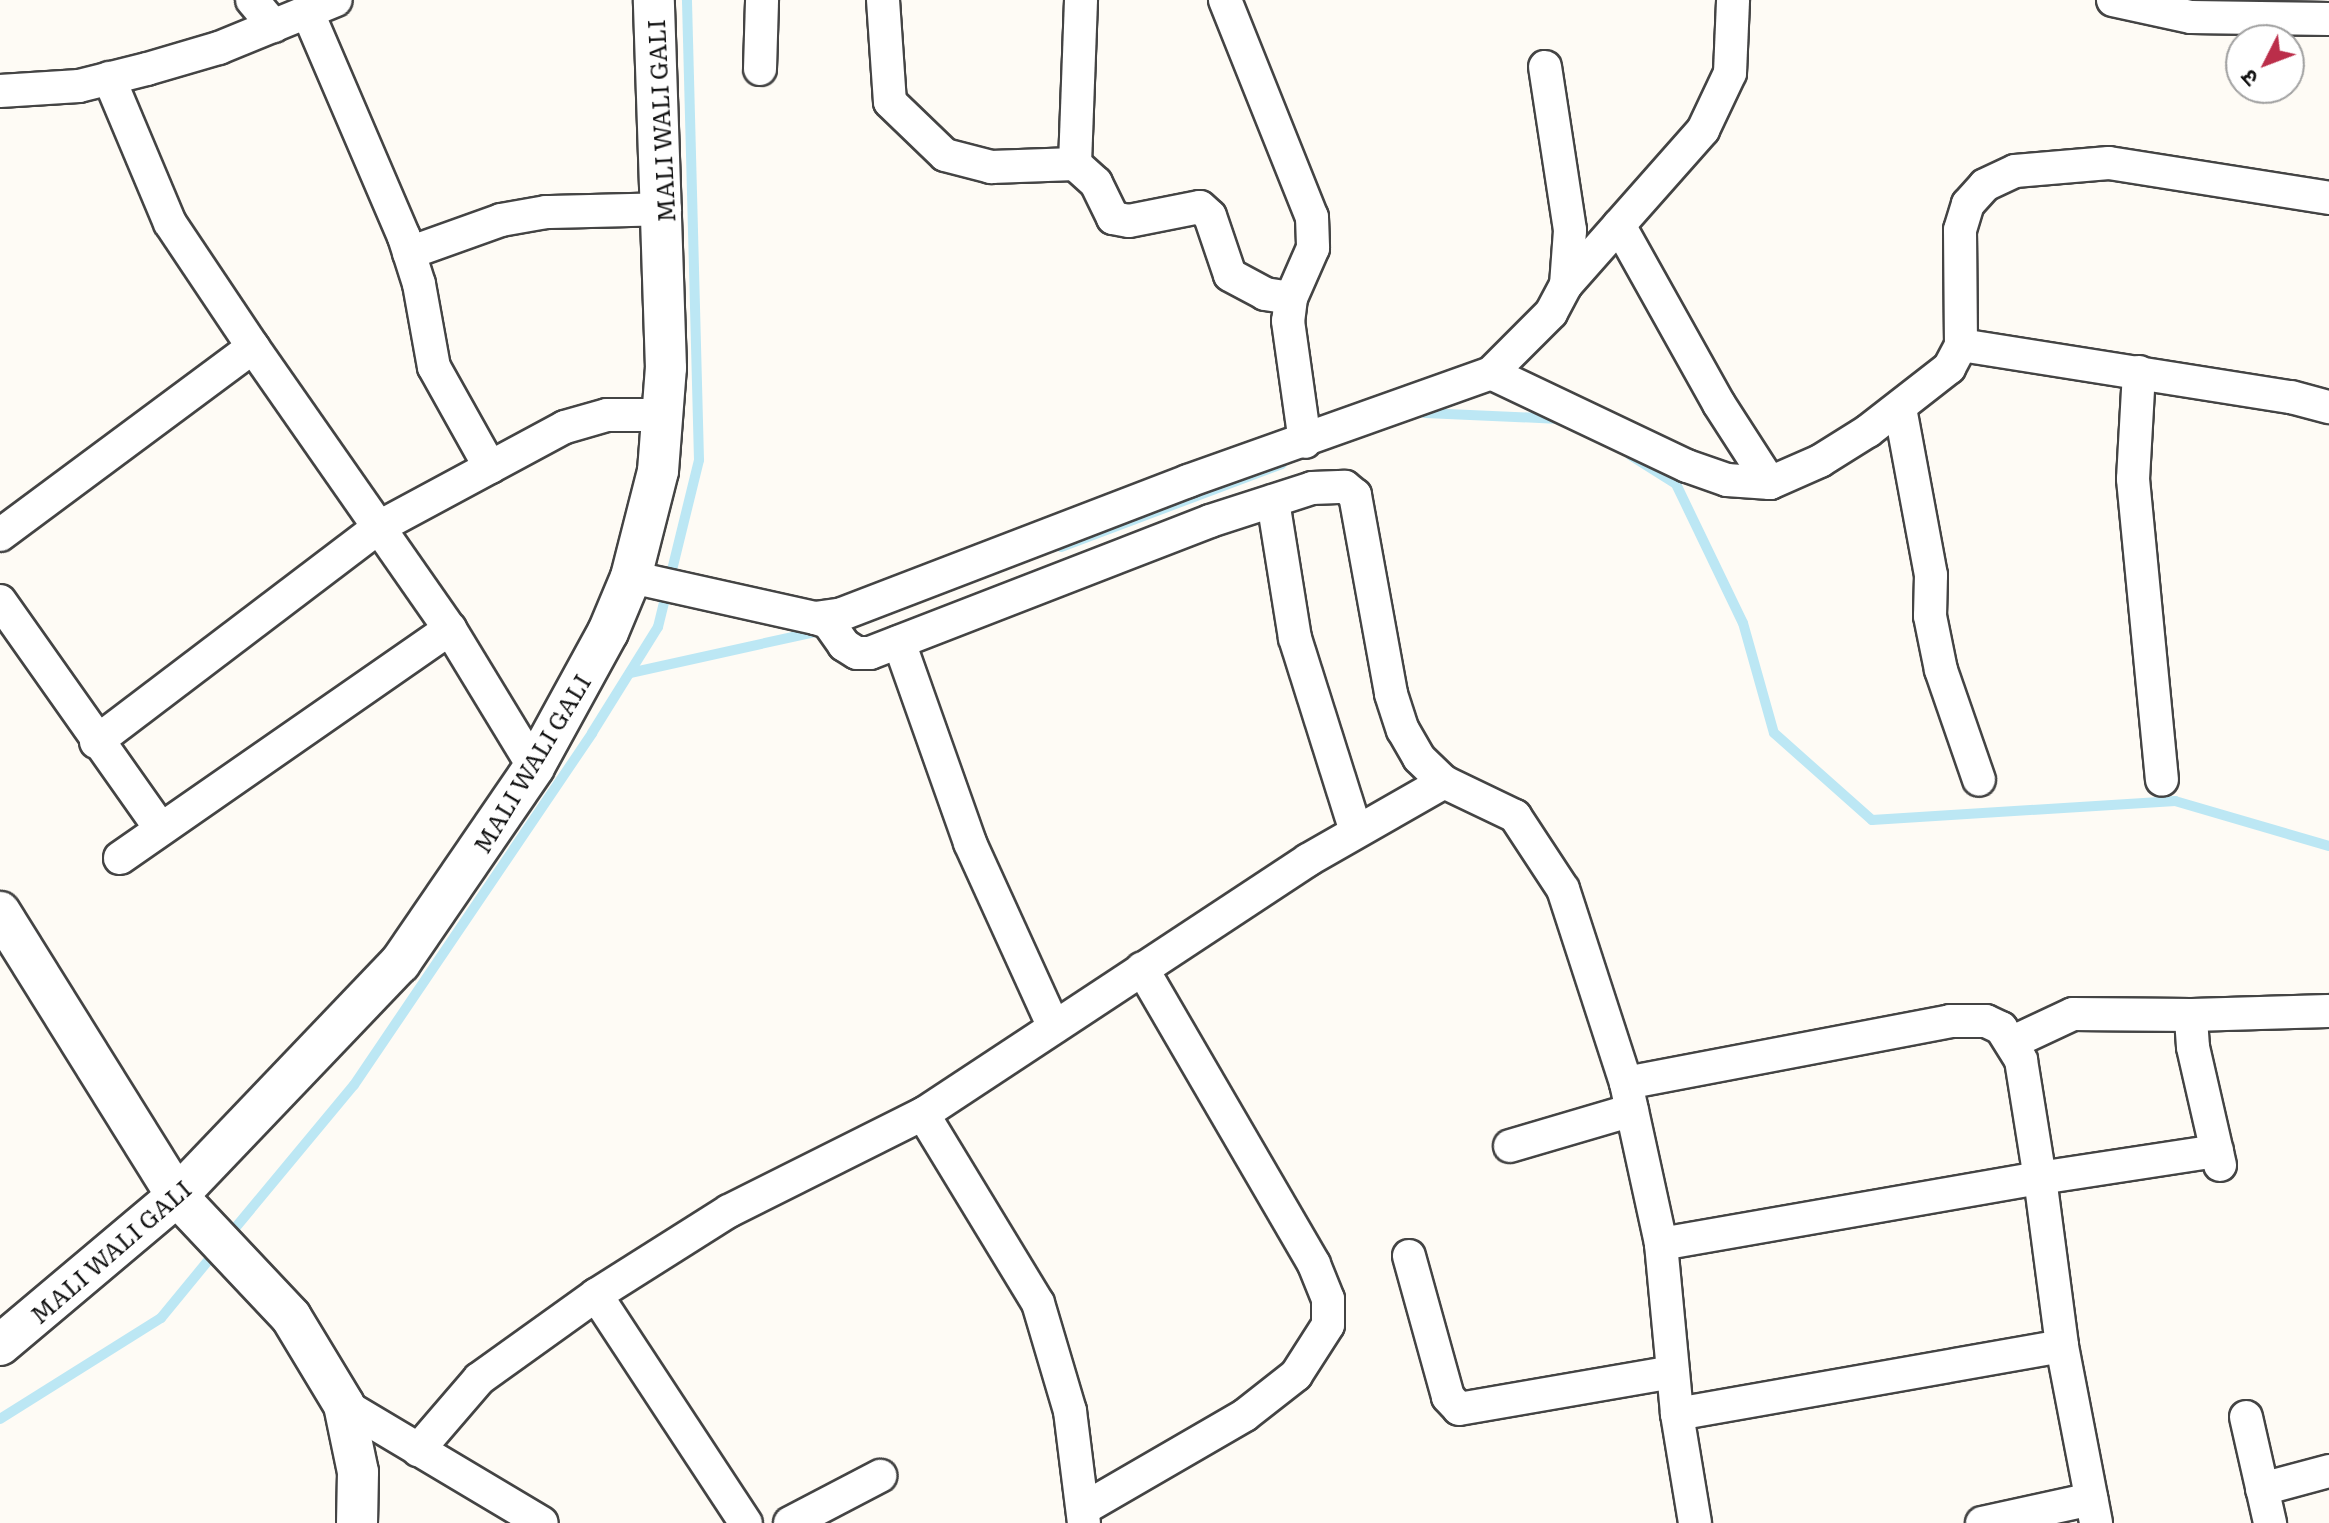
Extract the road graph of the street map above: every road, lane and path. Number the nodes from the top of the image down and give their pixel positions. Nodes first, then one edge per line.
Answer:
1 (252, 0) edge
2 (654, 0) edge
3 (762, 0) edge
4 (883, 0) edge
5 (1081, 0) edge
6 (1225, 0) edge
7 (1733, 0) edge
8 (2113, 0) edge
9 (322, 7) edge
10 (2329, 19) edge
11 (274, 26) junction
12 (1545, 67) dead end
13 (760, 69) dead end
14 (109, 78) junction
15 (0, 91) edge
16 (1075, 164) junction
17 (2329, 198) edge
18 (665, 209) junction
19 (1619, 225) junction
20 (409, 253) junction
21 (1566, 285) junction
22 (1291, 298) junction
23 (1961, 345) junction
24 (253, 347) junction
25 (2139, 372) junction
26 (1491, 373) junction
27 (2329, 407) edge
28 (1900, 408) junction
29 (662, 415) junction
30 (1305, 442) junction
31 (490, 467) junction
32 (1188, 481) junction
33 (1770, 483) junction
34 (1273, 501) junction
35 (1210, 521) junction
36 (379, 527) junction
37 (0, 535) edge
38 (646, 580) junction
39 (0, 601) edge
40 (829, 628) junction
41 (450, 629) junction
42 (899, 642) junction
43 (96, 742) junction
44 (534, 767) junction
45 (1979, 780) dead end
46 (2162, 780) dead end
47 (1444, 782) junction
48 (161, 829) junction
49 (1356, 831) junction
50 (120, 858) dead end
51 (0, 912) edge
52 (1142, 968) junction
53 (2329, 1011) edge
54 (2191, 1015) junction
55 (1054, 1027) junction
56 (2013, 1042) junction
57 (1629, 1096) junction
58 (923, 1114) junction
59 (1510, 1146) dead end
60 (2040, 1178) junction
61 (177, 1196) junction
62 (1661, 1244) junction
63 (1409, 1256) dead end
64 (596, 1295) junction
65 (0, 1345) edge
66 (2062, 1346) junction
67 (1673, 1372) junction
68 (344, 1405) junction
69 (1677, 1414) junction
70 (2246, 1417) dead end
71 (418, 1450) junction
72 (2329, 1471) edge
73 (880, 1476) dead end
74 (2262, 1489) junction
75 (2093, 1511) edge
76 (1084, 1516) edge
77 (357, 1523) edge
78 (542, 1523) edge
79 (746, 1523) edge
80 (790, 1523) edge
81 (1695, 1523) edge
82 (1982, 1523) edge
83 (2270, 1523) edge

1 - 11 street
2 - 18 street, MALI WALI GALI
3 - 13 street
4 - 16 street
5 - 16 street
6 - 22 street
7 - 19 street
8 - 10 street
9 - 11 street
9 - 20 street
11 - 14 street
12 - 21 street
14 - 15 street
14 - 24 street
16 - 22 street
17 - 23 street
18 - 20 street
18 - 29 street, MALI WALI GALI
19 - 21 street
19 - 33 street
20 - 31 street
21 - 26 street
22 - 30 street
23 - 25 street
23 - 28 street
24 - 36 street
24 - 37 street
25 - 27 street
25 - 46 street
26 - 30 street
26 - 33 street
28 - 33 street
28 - 45 street
29 - 31 street
29 - 38 street, MALI WALI GALI
30 - 32 street
31 - 36 street
32 - 35 street
32 - 40 street
34 - 35 street
34 - 47 street
34 - 49 street
35 - 42 street
36 - 41 street
36 - 43 street
38 - 40 street
38 - 44 street, MALI WALI GALI
39 - 43 street
40 - 42 street
41 - 44 street
41 - 48 street
42 - 55 street
43 - 48 street
44 - 61 street, MALI WALI GALI
47 - 49 street
47 - 57 street
48 - 50 street
49 - 52 street
51 - 61 street
52 - 55 street
52 - 76 street
53 - 54 street
54 - 56 street
54 - 60 street
55 - 58 street
56 - 57 street
56 - 60 street
57 - 59 street
57 - 62 street
58 - 64 street
58 - 76 street
60 - 62 street
60 - 66 street
61 - 65 street, MALI WALI GALI
61 - 68 street
62 - 67 street
63 - 67 street
64 - 71 street
64 - 79 street
66 - 69 street
66 - 75 street
67 - 69 street
68 - 71 street
68 - 77 street
69 - 81 street
70 - 74 street
71 - 78 street
72 - 74 street
73 - 80 street
74 - 83 street
75 - 82 street

